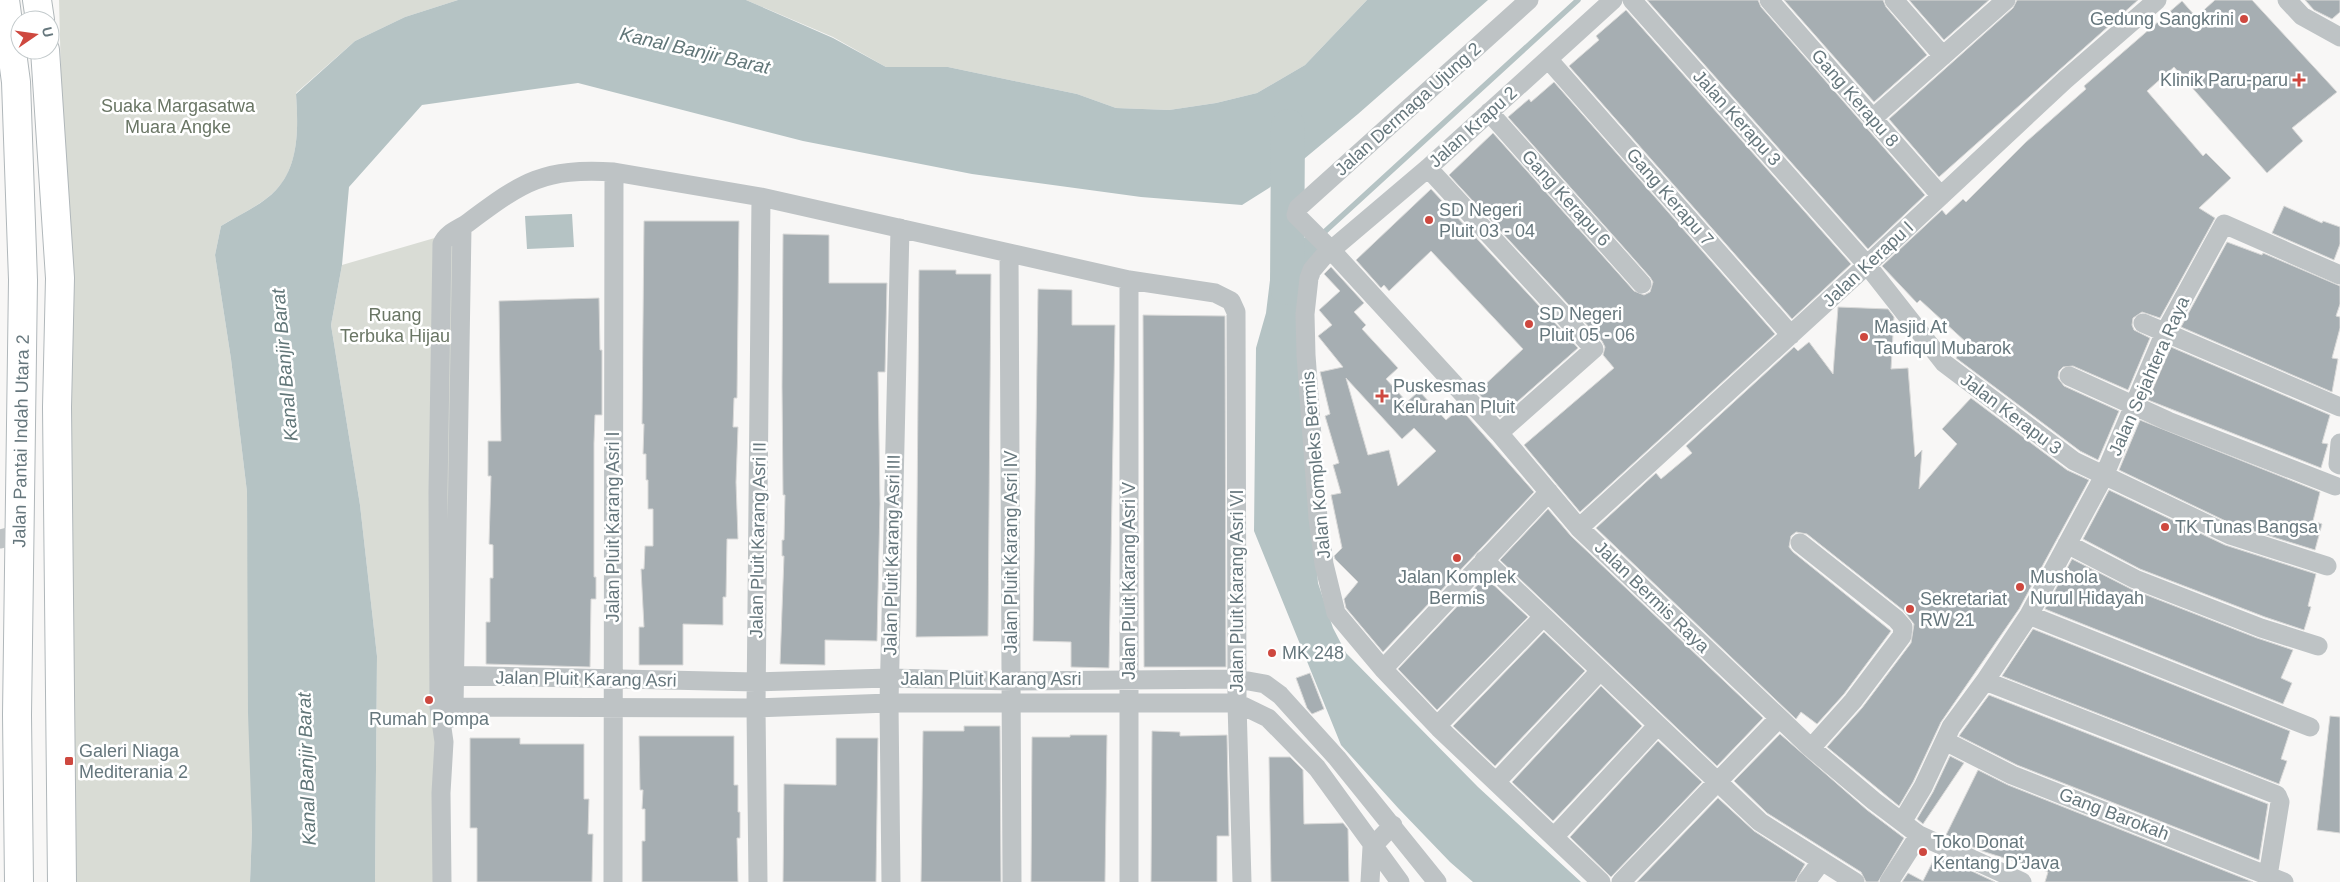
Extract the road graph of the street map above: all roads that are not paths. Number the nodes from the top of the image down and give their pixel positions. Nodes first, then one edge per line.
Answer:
1 (4, 0) edge
2 (1529, 0) edge
3 (1613, 0) edge
4 (1632, 0) edge
5 (1769, 0) edge
6 (1894, 0) edge
7 (2006, 0) edge
8 (2157, 0) edge
9 (2288, 0) edge
10 (2340, 37) edge
11 (1943, 56) junction
12 (1548, 59) junction
13 (46, 60) edge
14 (1489, 112) junction
15 (1872, 118) junction
16 (1428, 168) junction
17 (614, 172) junction
18 (1941, 196) junction
19 (761, 197) junction
20 (1300, 219) joint
21 (462, 228) junction
22 (900, 228) junction
23 (1328, 248) junction
24 (1009, 253) junction
25 (1868, 266) junction
26 (2340, 276) edge
27 (1129, 280) junction
28 (1642, 284) dead end
29 (442, 289) junction
30 (462, 289) junction
31 (2143, 323) dead end
32 (2165, 332) junction
33 (1791, 335) junction
34 (2069, 376) dead end
35 (2134, 406) junction
36 (2340, 407) edge
37 (1499, 433) junction
38 (2340, 443) edge
39 (2339, 464) edge
40 (2104, 476) junction
41 (2335, 486) dead end
42 (1549, 492) junction
43 (1579, 528) junction
44 (10, 537) edge
45 (1800, 543) dead end
46 (2067, 544) junction
47 (1484, 560) junction
48 (2326, 566) dead end
49 (2029, 615) junction
50 (1542, 616) junction
51 (2318, 646) dead end
52 (1383, 669) junction
53 (1600, 671) junction
54 (447, 676) junction
55 (889, 678) junction
56 (1129, 679) junction
57 (1237, 679) junction
58 (612, 680) junction
59 (1012, 681) junction
60 (1985, 681) junction
61 (756, 682) junction
62 (1012, 702) junction
63 (889, 703) junction
64 (1129, 703) junction
65 (1237, 703) junction
66 (446, 707) junction
67 (612, 707) junction
68 (756, 708) junction
69 (1779, 718) junction
70 (1437, 726) junction
71 (1657, 726) junction
72 (2310, 727) dead end
73 (1945, 742) junction
74 (1811, 748) junction
75 (1496, 782) junction
76 (1716, 782) junction
77 (1902, 822) junction
78 (1393, 825) junction
79 (1919, 835) junction
80 (1554, 837) junction
81 (1372, 846) junction
82 (1821, 862) junction
83 (2276, 879) edge
84 (19, 882) edge
85 (62, 882) edge
86 (442, 882) edge
87 (613, 882) edge
88 (758, 882) edge
89 (891, 882) edge
90 (1012, 882) edge
91 (1129, 882) edge
92 (1242, 882) edge
93 (1370, 882) edge
94 (1400, 882) edge
95 (1437, 882) edge
96 (1601, 882) edge
97 (1621, 882) edge
98 (1806, 882) edge
99 (1855, 882) edge
100 (1889, 882) edge
101 (2022, 882) edge

1 - 44 street, Jalan Pantai Indah Utara 2
2 - 20 street, Jalan Dermaga Ujung 2
3 - 12 street, Jalan Krapu 2
4 - 25 street, Jalan Kerapu 3
5 - 15 street, Gang Kerapu 8
6 - 11 street
7 - 11 street
8 - 18 street, Jalan Kerapu I
9 - 10 street
11 - 15 street
12 - 14 street, Jalan Krapu 2
12 - 33 street, Gang Kerapu 7
13 - 85 street, Jalan Pantai Indah Utara 2
14 - 16 street, Jalan Krapu 2
14 - 28 street, Gang Kerapu 6
15 - 18 street, Gang Kerapu 8
16 - 23 street, Jalan Krapu 2
16 - 37 street
17 - 19 street
17 - 21 street
17 - 58 street, Jalan Pluit Karang Asri I
18 - 25 street, Jalan Kerapu I
19 - 22 street
19 - 61 street, Jalan Pluit Karang Asri II
20 - 23 street, Jalan Bermis Raya
21 - 29 street
21 - 30 street
22 - 24 street
22 - 55 street, Jalan Pluit Karang Asri III
23 - 37 street, Jalan Bermis Raya
23 - 52 street, Jalan Kompleks Bermis
24 - 27 street
24 - 59 street, Jalan Pluit Karang Asri IV
25 - 33 street, Jalan Kerapu I
25 - 40 street, Jalan Kerapu 3
26 - 32 street, Jalan Sejahtera Raya
27 - 56 street, Jalan Pluit Karang Asri V
27 - 57 street, Jalan Pluit Karang Asri VI
29 - 30 street
29 - 54 street
30 - 54 street
31 - 32 street
32 - 35 street, Jalan Sejahtera Raya
32 - 36 street
33 - 43 street, Jalan Kerapu I
34 - 35 street
35 - 40 street, Jalan Sejahtera Raya
35 - 41 street
37 - 42 street, Jalan Bermis Raya
38 - 39 street
40 - 46 street, Jalan Sejahtera Raya
40 - 48 street, Jalan Kerapu 3
42 - 43 street, Jalan Bermis Raya
42 - 47 street
43 - 69 street, Jalan Bermis Raya
44 - 84 street, Jalan Pantai Indah Utara 2
45 - 74 street
46 - 49 street, Jalan Sejahtera Raya
46 - 51 street
47 - 50 street
47 - 52 street
49 - 60 street, Jalan Sejahtera Raya
49 - 72 street
50 - 53 street
50 - 70 street
52 - 70 street, Jalan Kompleks Bermis
53 - 71 street
53 - 75 street
54 - 58 street, Jalan Pluit Karang Asri
54 - 66 street
55 - 59 street, Jalan Pluit Karang Asri
55 - 61 street, Jalan Pluit Karang Asri
55 - 63 street, Jalan Pluit Karang Asri III
56 - 57 street, Jalan Pluit Karang Asri
56 - 59 street, Jalan Pluit Karang Asri
56 - 64 street, Jalan Pluit Karang Asri V
57 - 65 street, Jalan Pluit Karang Asri VI
57 - 78 street, Jalan Pluit Karang Asri
58 - 61 street, Jalan Pluit Karang Asri
58 - 67 street, Jalan Pluit Karang Asri I
59 - 62 street, Jalan Pluit Karang Asri IV
60 - 73 street, Jalan Sejahtera Raya
60 - 83 street
61 - 68 street, Jalan Pluit Karang Asri II
62 - 63 street, Jalan Pluit Karang Asri
62 - 64 street, Jalan Pluit Karang Asri
62 - 90 street, Jalan Pluit Karang Asri IV
63 - 68 street, Jalan Pluit Karang Asri
63 - 89 street, Jalan Pluit Karang Asri III
64 - 65 street, Jalan Pluit Karang Asri
64 - 91 street, Jalan Pluit Karang Asri V
65 - 81 street, Jalan Pluit Karang Asri
65 - 92 street, Jalan Pluit Karang Asri VI
66 - 67 street, Jalan Pluit Karang Asri
66 - 86 street
67 - 68 street, Jalan Pluit Karang Asri
67 - 87 street, Jalan Pluit Karang Asri I
68 - 88 street, Jalan Pluit Karang Asri II
69 - 74 street, Jalan Bermis Raya
69 - 76 street
70 - 75 street, Jalan Kompleks Bermis
71 - 76 street
71 - 80 street
73 - 77 street, Jalan Sejahtera Raya
73 - 83 street, Gang Barokah
74 - 77 street, Jalan Bermis Raya
75 - 80 street, Jalan Kompleks Bermis
76 - 82 street
76 - 97 street
77 - 79 street, Jalan Bermis Raya
78 - 81 street
78 - 95 street, Jalan Pluit Karang Asri
79 - 100 street
79 - 101 street, Jalan Bermis Raya
80 - 96 street, Jalan Kompleks Bermis
81 - 93 street
81 - 94 street, Jalan Pluit Karang Asri
82 - 98 street
82 - 99 street

